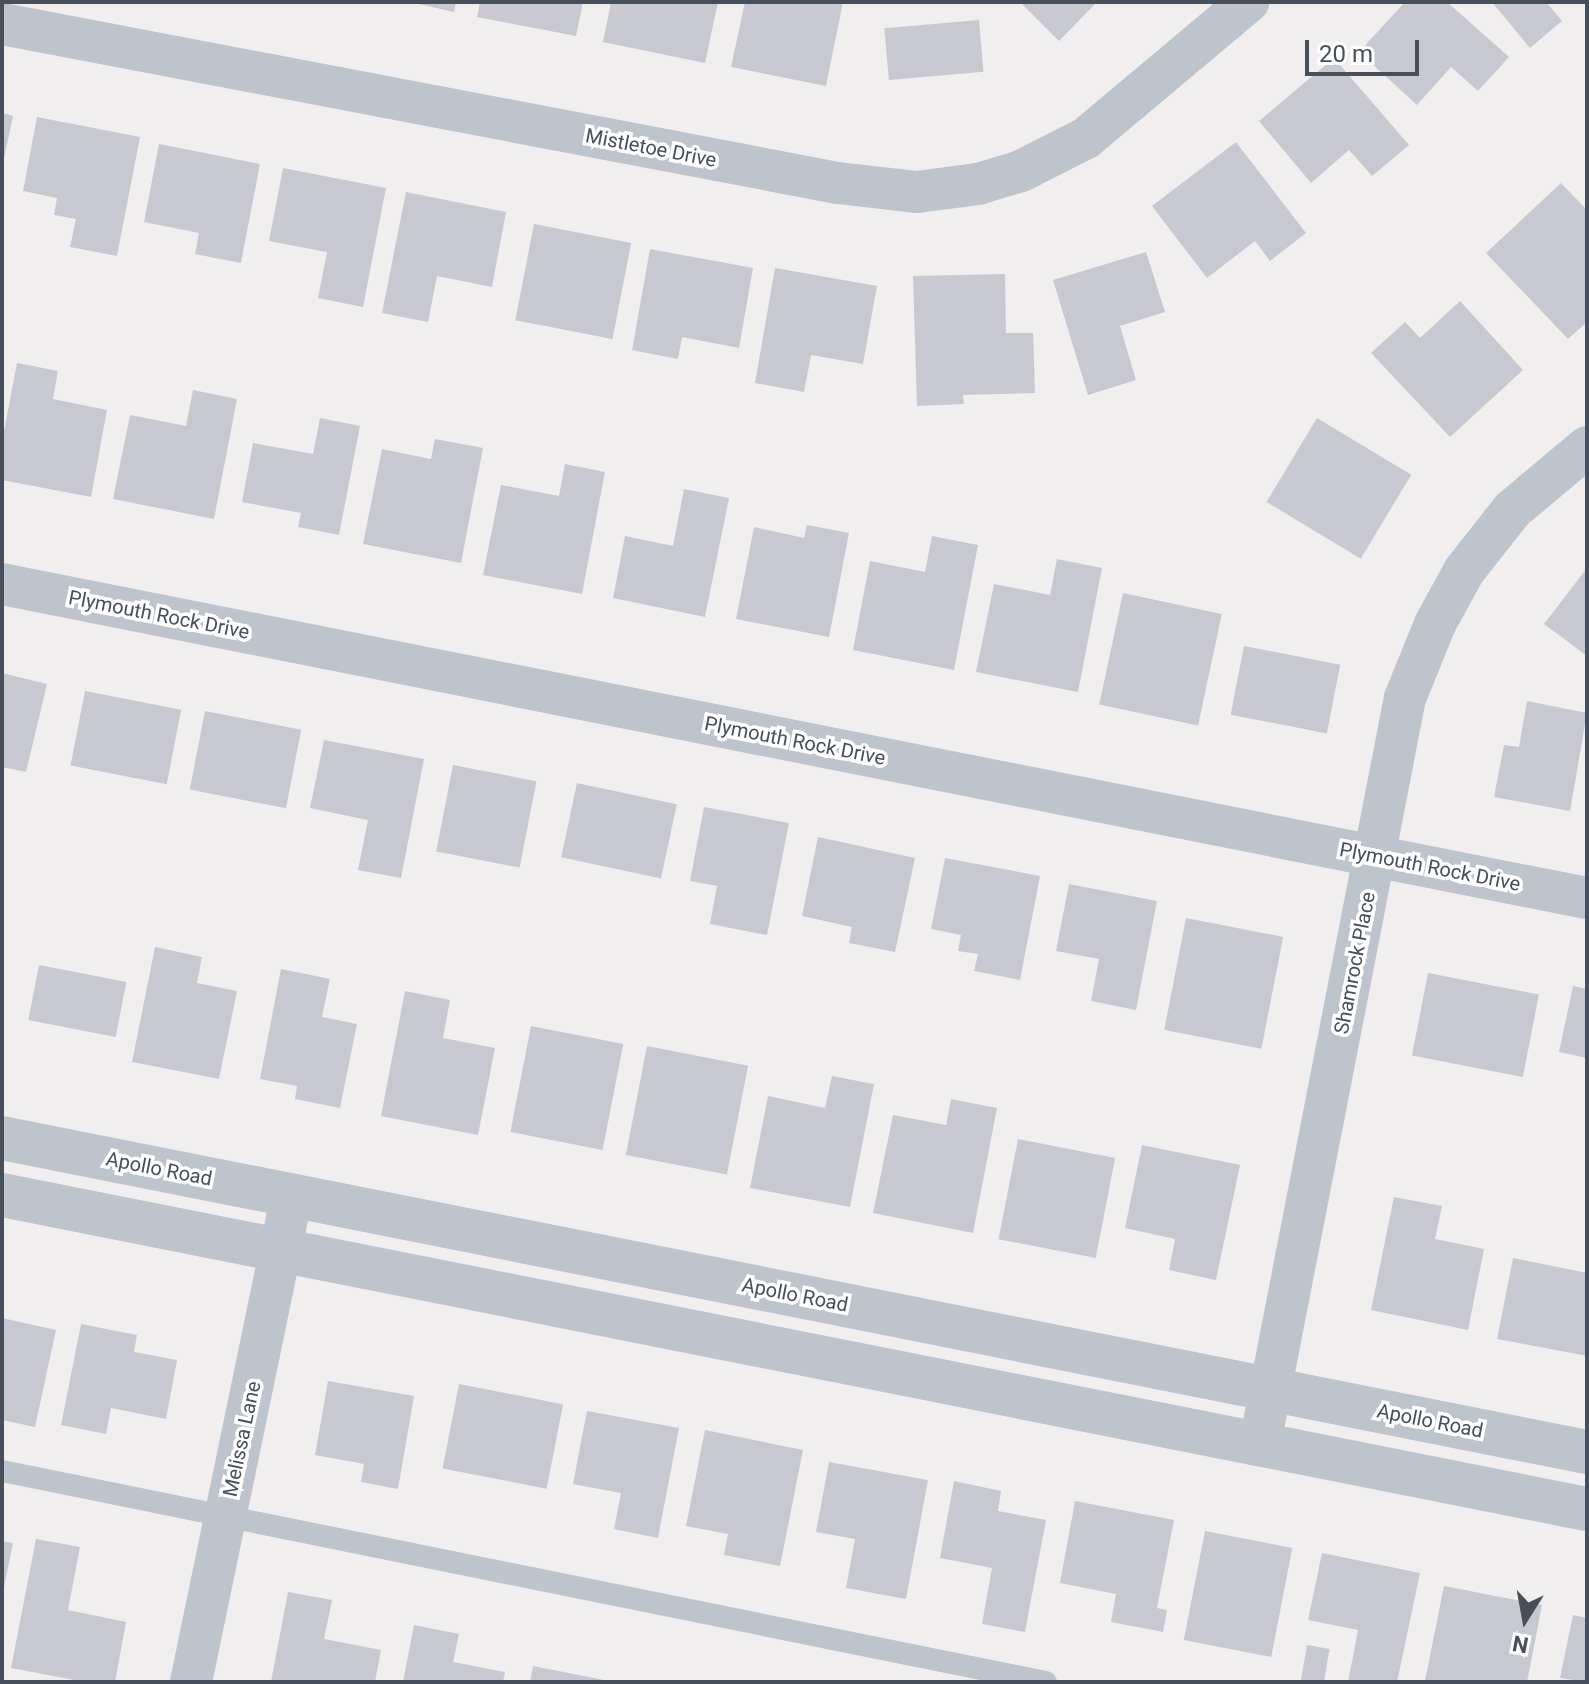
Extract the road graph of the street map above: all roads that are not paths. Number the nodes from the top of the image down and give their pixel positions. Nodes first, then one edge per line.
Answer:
1 (1248, 2) edge
2 (2, 24) edge
3 (1587, 447) edge
4 (2, 584) edge
5 (1376, 856) junction
6 (1587, 898) edge
7 (2, 1138) edge
8 (2, 1195) edge
9 (292, 1196) junction
10 (282, 1250) junction
11 (1271, 1389) junction
12 (1260, 1443) junction
13 (1587, 1452) edge
14 (2, 1471) edge
15 (1587, 1509) edge
16 (226, 1516) junction
17 (191, 1682) edge
18 (1046, 1682) edge

1 - 2 street, Mistletoe Drive
3 - 5 street, Shamrock Place
4 - 5 street, Plymouth Rock Drive
5 - 6 street, Plymouth Rock Drive
5 - 11 street, Shamrock Place
7 - 9 street, Apollo Road
8 - 10 street
9 - 10 street, Melissa Lane
9 - 11 street, Apollo Road
10 - 12 street
10 - 16 street, Melissa Lane
11 - 12 street, Shamrock Place
11 - 13 street, Apollo Road
12 - 15 street
14 - 16 lane
16 - 17 street, Melissa Lane
16 - 18 lane

